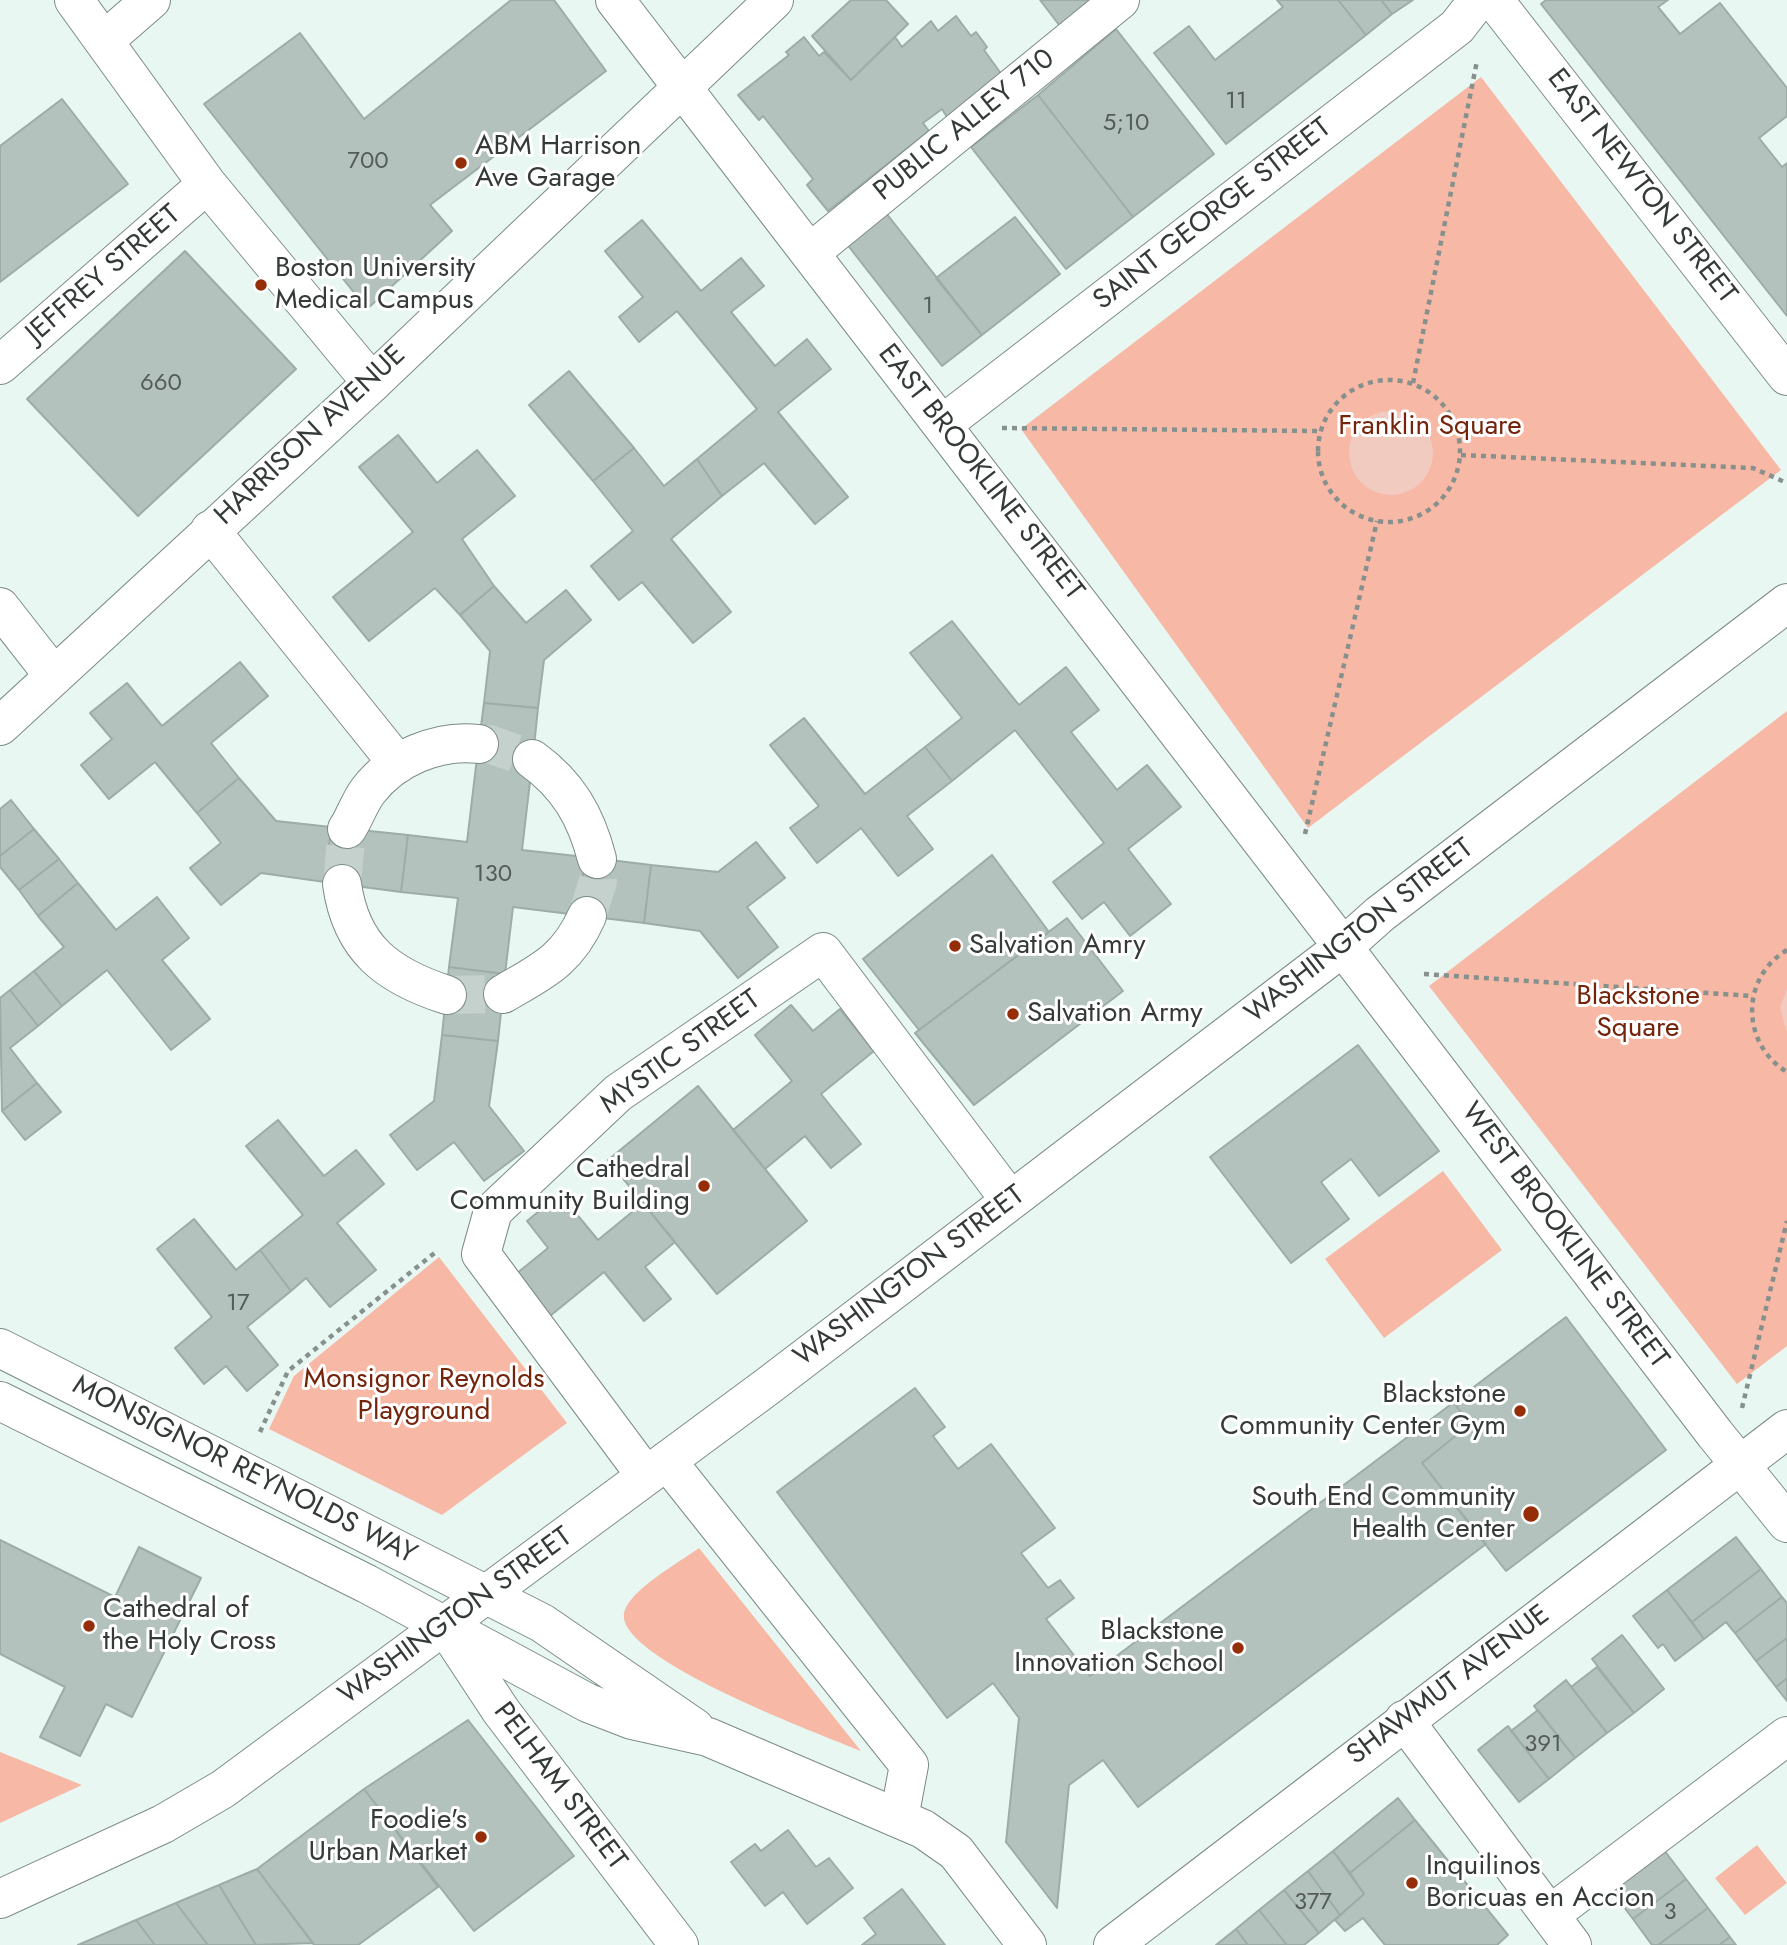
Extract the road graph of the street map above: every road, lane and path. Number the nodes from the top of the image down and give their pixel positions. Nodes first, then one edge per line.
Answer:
1 (74, 0) edge
2 (150, 0) edge
3 (615, 0) edge
4 (774, 0) edge
5 (1120, 0) edge
6 (1478, 0) edge
7 (1494, 0) edge
8 (105, 40) junction
9 (1478, 57) dead end
10 (681, 87) junction
11 (207, 184) junction
12 (811, 252) junction
13 (0, 365) edge
14 (1787, 376) edge
15 (372, 383) junction
16 (1413, 383) junction
17 (943, 424) junction
18 (994, 428) dead end
19 (1320, 431) junction
20 (1461, 455) junction
21 (1787, 483) edge
22 (1377, 521) junction
23 (210, 530) junction
24 (1787, 603) edge
25 (0, 607) edge
26 (54, 676) junction
27 (0, 726) edge
28 (479, 744) tunnel mouth
29 (532, 759) tunnel mouth
30 (398, 764) junction
31 (346, 829) tunnel mouth
32 (1303, 841) dead end
33 (597, 859) tunnel mouth
34 (342, 884) tunnel mouth
35 (587, 916) tunnel mouth
36 (1343, 947) junction
37 (1787, 950) edge
38 (1424, 974) dead end
39 (503, 994) tunnel mouth
40 (447, 995) tunnel mouth
41 (1752, 996) junction
42 (1787, 1072) edge
43 (1010, 1200) junction
44 (1787, 1221) edge
45 (437, 1251) dead end
46 (0, 1348) edge
47 (0, 1401) edge
48 (1741, 1413) dead end
49 (1787, 1429) edge
50 (260, 1432) dead end
51 (1740, 1465) junction
52 (657, 1468) junction
53 (1787, 1523) edge
54 (488, 1594) junction
55 (445, 1626) junction
56 (1404, 1720) junction
57 (1787, 1736) edge
58 (708, 1737) junction
59 (899, 1818) junction
60 (0, 1899) edge
61 (1551, 1914) junction
62 (679, 1945) edge
63 (1027, 1945) edge
64 (1113, 1945) edge
65 (1572, 1945) edge

1 - 8 main road
2 - 8 main road
3 - 10 main road, EAST BROOKLINE STREET
4 - 10 main road, HARRISON AVENUE
5 - 12 main road, PUBLIC ALLEY 710
6 - 17 main road, SAINT GEORGE STREET
7 - 14 main road, EAST NEWTON STREET
8 - 11 main road
9 - 16 path
10 - 12 main road, EAST BROOKLINE STREET
10 - 15 main road, HARRISON AVENUE
11 - 13 main road, JEFFREY STREET
11 - 15 main road
12 - 17 main road, EAST BROOKLINE STREET
15 - 23 main road, HARRISON AVENUE
16 - 19 path
16 - 20 path
17 - 36 main road, EAST BROOKLINE STREET
18 - 19 path
19 - 22 path
20 - 21 path
20 - 22 path
22 - 32 path
23 - 26 main road, HARRISON AVENUE
23 - 30 main road
24 - 36 main road, WASHINGTON STREET
25 - 26 main road
26 - 27 main road, HARRISON AVENUE
28 - 30 main road
29 - 33 main road
30 - 31 main road
34 - 40 main road
35 - 39 main road
36 - 43 main road, WASHINGTON STREET
36 - 51 main road, WEST BROOKLINE STREET
37 - 41 path
38 - 41 path
41 - 42 path
43 - 52 main road, WASHINGTON STREET
43 - 52 main road, MYSTIC STREET
44 - 48 path
45 - 50 path
46 - 54 main road, MONSIGNOR REYNOLDS WAY
47 - 55 main road, MONSIGNOR REYNOLDS WAY
49 - 51 main road, SHAWMUT AVENUE
51 - 53 main road, WEST BROOKLINE STREET
51 - 56 main road, SHAWMUT AVENUE
52 - 54 main road, WASHINGTON STREET
52 - 59 main road
54 - 55 main road, WASHINGTON STREET
54 - 58 main road, MONSIGNOR REYNOLDS WAY
55 - 58 main road, MONSIGNOR REYNOLDS WAY
55 - 60 main road, WASHINGTON STREET
55 - 62 main road, PELHAM STREET
56 - 61 main road
56 - 64 main road, SHAWMUT AVENUE
57 - 61 main road
58 - 59 main road
59 - 63 main road
61 - 65 main road

